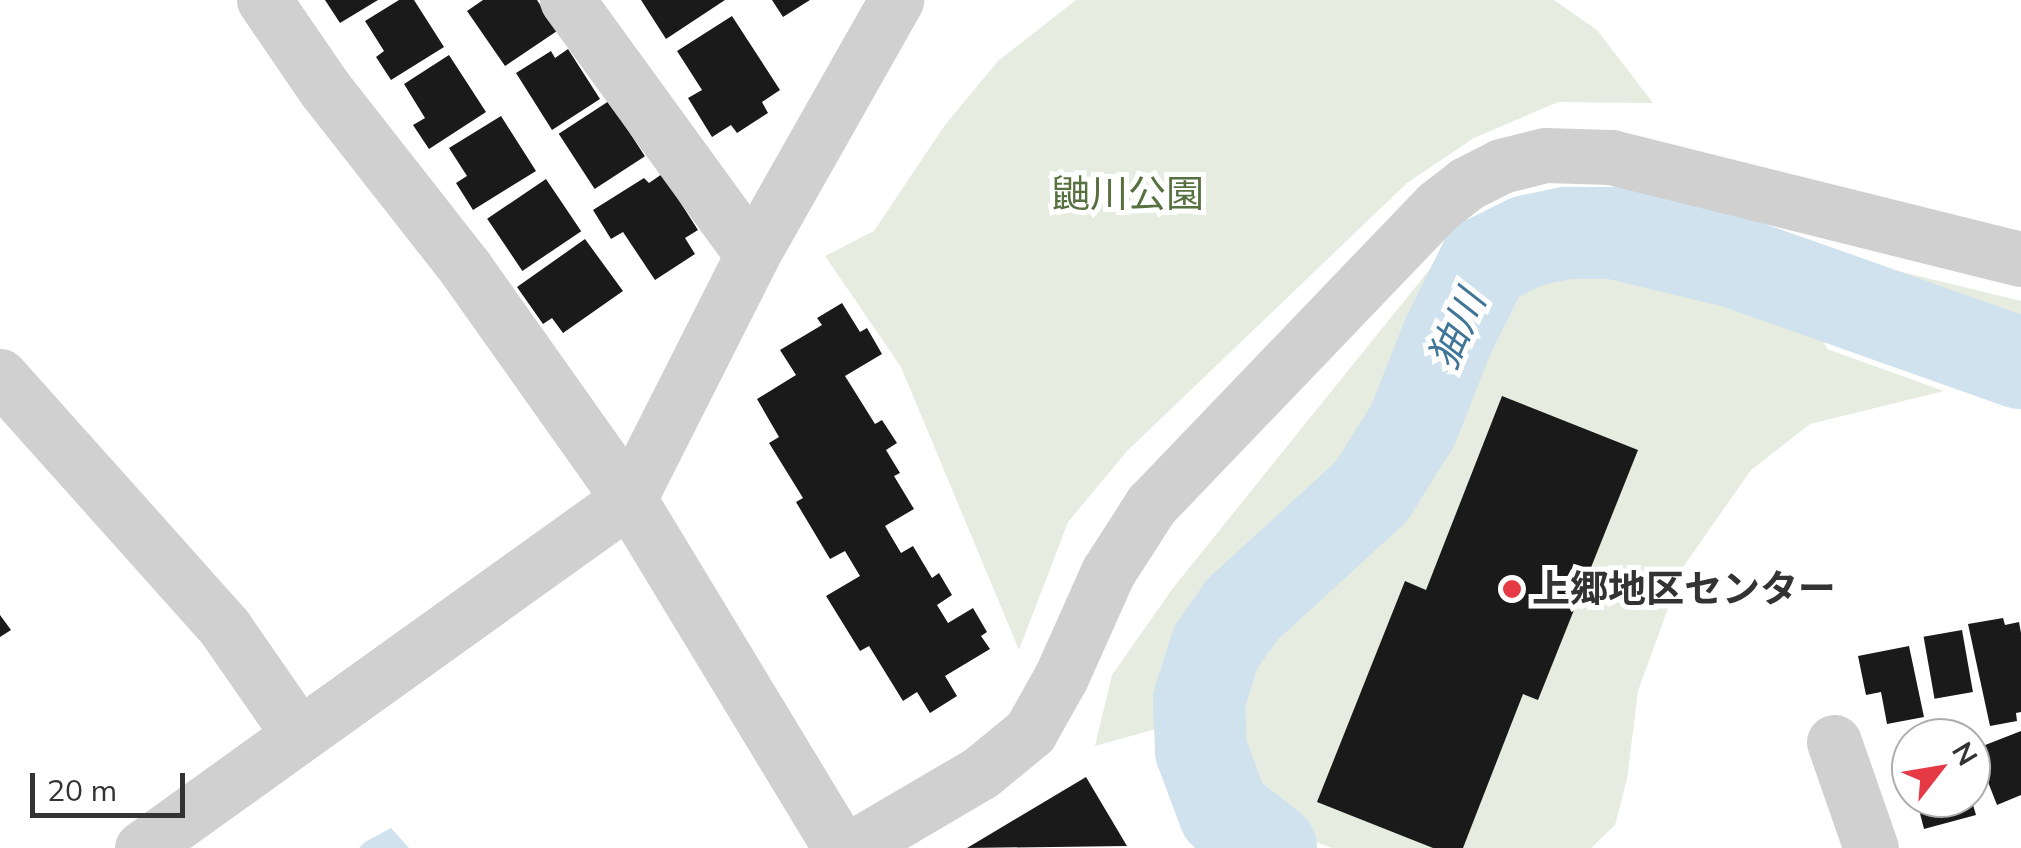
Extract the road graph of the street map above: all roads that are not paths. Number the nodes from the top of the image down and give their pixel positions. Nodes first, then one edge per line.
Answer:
1 (264, 0) edge
2 (567, 0) edge
3 (896, 0) edge
4 (752, 255) junction
5 (2021, 259) edge
6 (0, 376) edge
7 (629, 499) junction
8 (300, 735) junction
9 (1834, 742) dead end
10 (142, 848) edge
11 (840, 848) edge
12 (852, 848) edge
13 (1872, 848) edge

1 - 7 street
2 - 4 street
3 - 4 street
4 - 7 street
5 - 12 street
6 - 8 street
7 - 8 street
7 - 11 street
8 - 10 street
9 - 13 street

